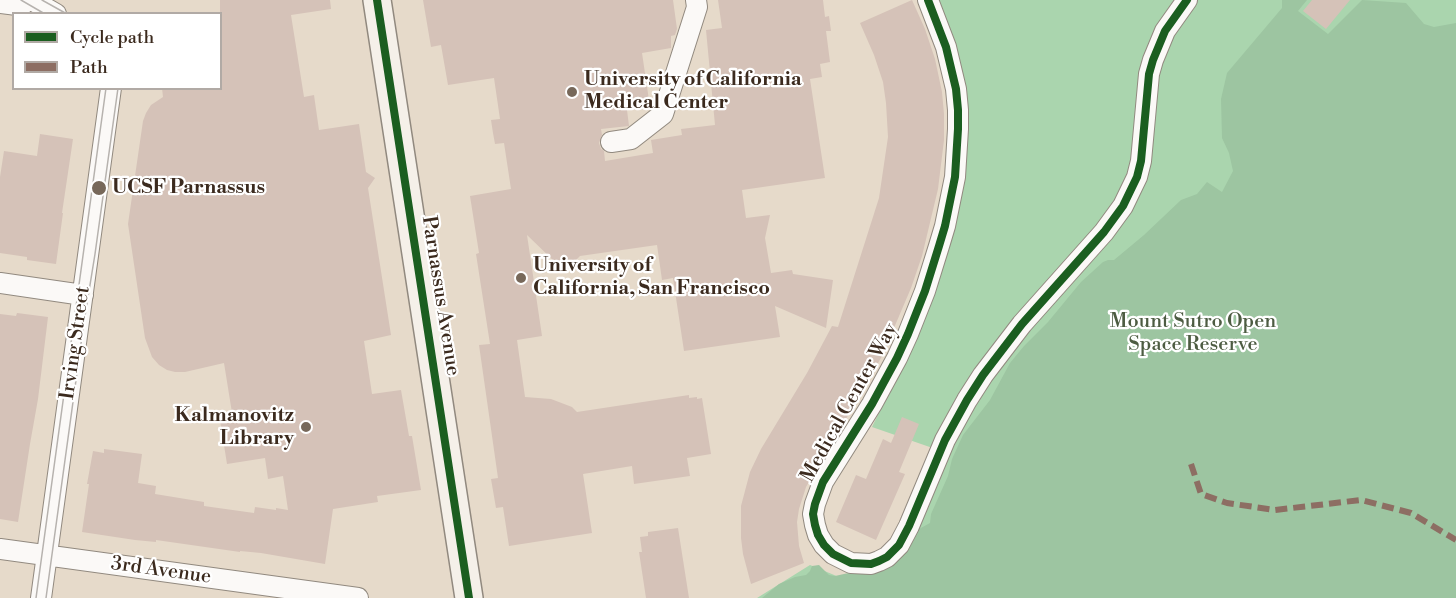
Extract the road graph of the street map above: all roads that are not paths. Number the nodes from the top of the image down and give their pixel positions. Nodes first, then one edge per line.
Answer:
1 (30, 0) edge
2 (377, 0) edge
3 (696, 0) edge
4 (928, 0) edge
5 (1186, 0) edge
6 (0, 3) edge
7 (52, 12) edge
8 (111, 90) edge
9 (611, 142) dead end
10 (0, 283) edge
11 (83, 295) junction
12 (0, 549) edge
13 (47, 555) junction
14 (41, 598) edge
15 (358, 598) edge
16 (469, 598) edge

1 - 6 street
1 - 7 street
2 - 16 street, Parnassus Avenue
3 - 9 street
4 - 5 street, Medical Center Way
8 - 11 street, Irving Street
10 - 11 street
11 - 13 street, Irving Street
12 - 13 street, 3rd Avenue
13 - 14 street, Irving Street
13 - 15 street, 3rd Avenue

